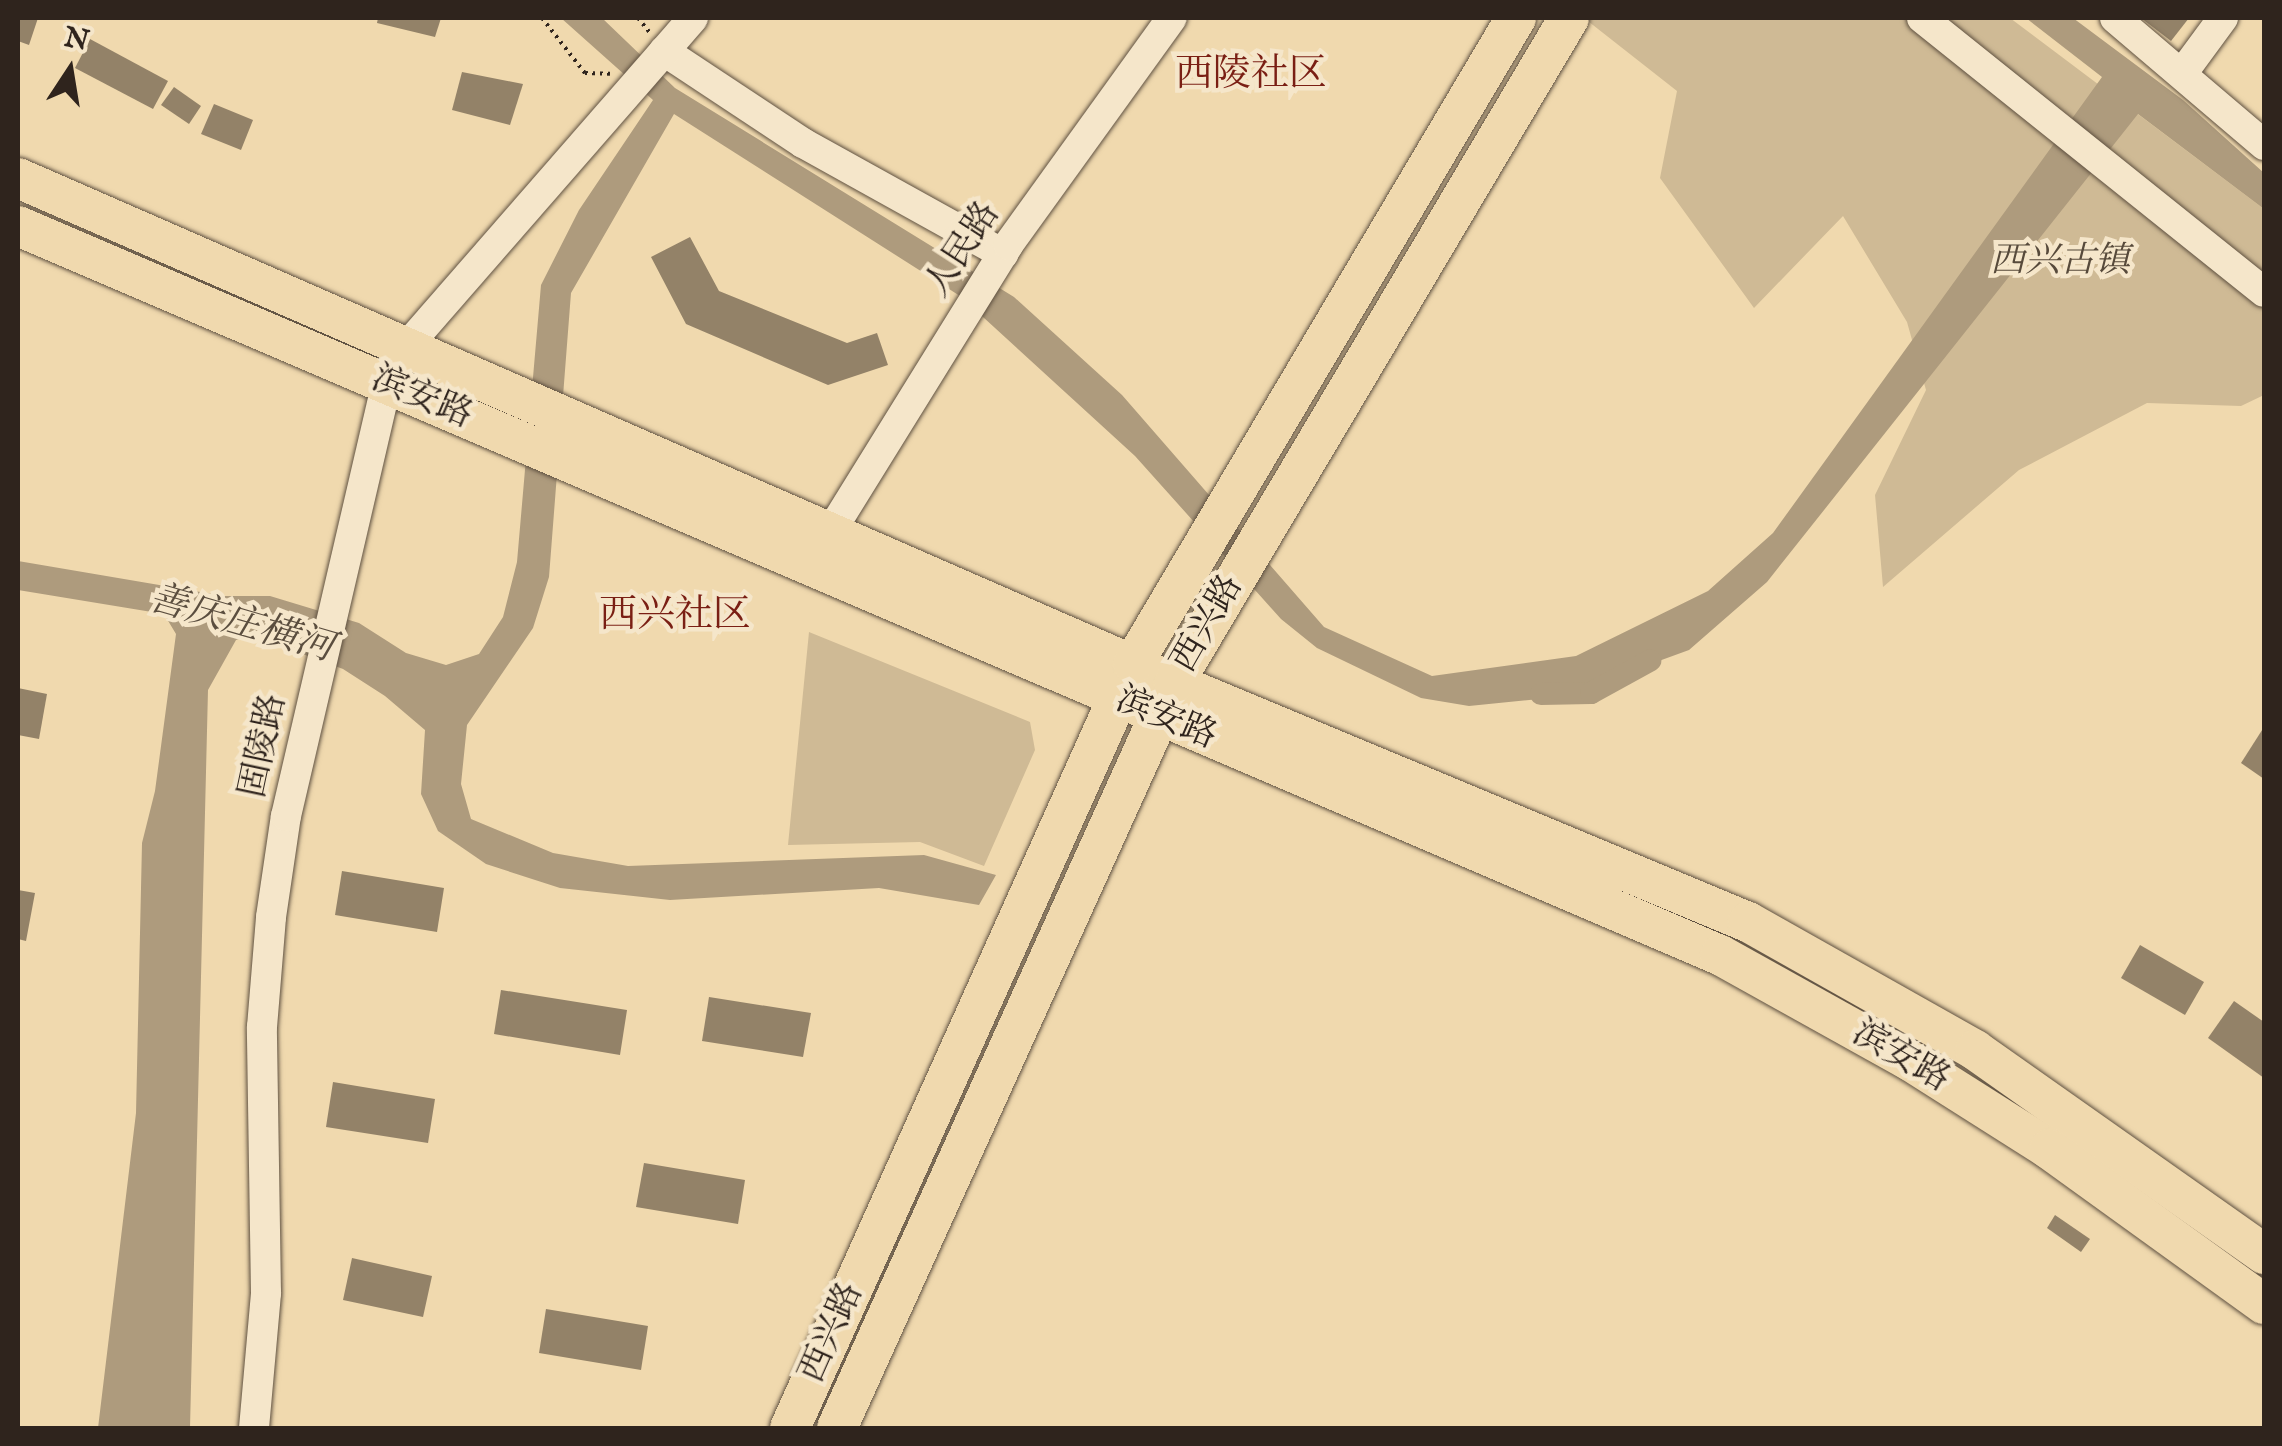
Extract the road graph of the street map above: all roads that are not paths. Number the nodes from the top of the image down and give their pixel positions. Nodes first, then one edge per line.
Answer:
1 (693, 18) edge
2 (1172, 18) edge
3 (1516, 18) edge
4 (1569, 18) edge
5 (1922, 18) edge
6 (2115, 18) edge
7 (2223, 18) edge
8 (664, 51) junction
9 (2184, 71) junction
10 (2264, 145) edge
11 (18, 178) edge
12 (18, 226) edge
13 (1003, 254) junction
14 (2264, 292) edge
15 (407, 346) junction
16 (387, 383) junction
17 (831, 531) junction
18 (1126, 682) junction
19 (1167, 700) junction
20 (2264, 1254) edge
21 (2264, 1304) edge
22 (254, 1428) edge
23 (790, 1428) edge
24 (838, 1428) edge

1 - 8 street, 固陵路
2 - 13 street, 人民路
3 - 18 main road, 西兴路
4 - 19 main road, 西兴路
5 - 14 street
6 - 9 street
7 - 9 street
8 - 13 street
8 - 15 street, 固陵路
9 - 10 street
11 - 15 main road, 滨安路
12 - 16 main road, 滨安路
13 - 17 street, 人民路
15 - 16 street, 固陵路
15 - 17 main road, 滨安路
16 - 18 main road, 滨安路
16 - 22 street, 固陵路
17 - 18 main road, 滨安路
18 - 19 main road, 滨安路
18 - 23 main road, 西兴路
19 - 20 main road, 滨安路
19 - 21 main road, 滨安路
19 - 24 main road, 西兴路

